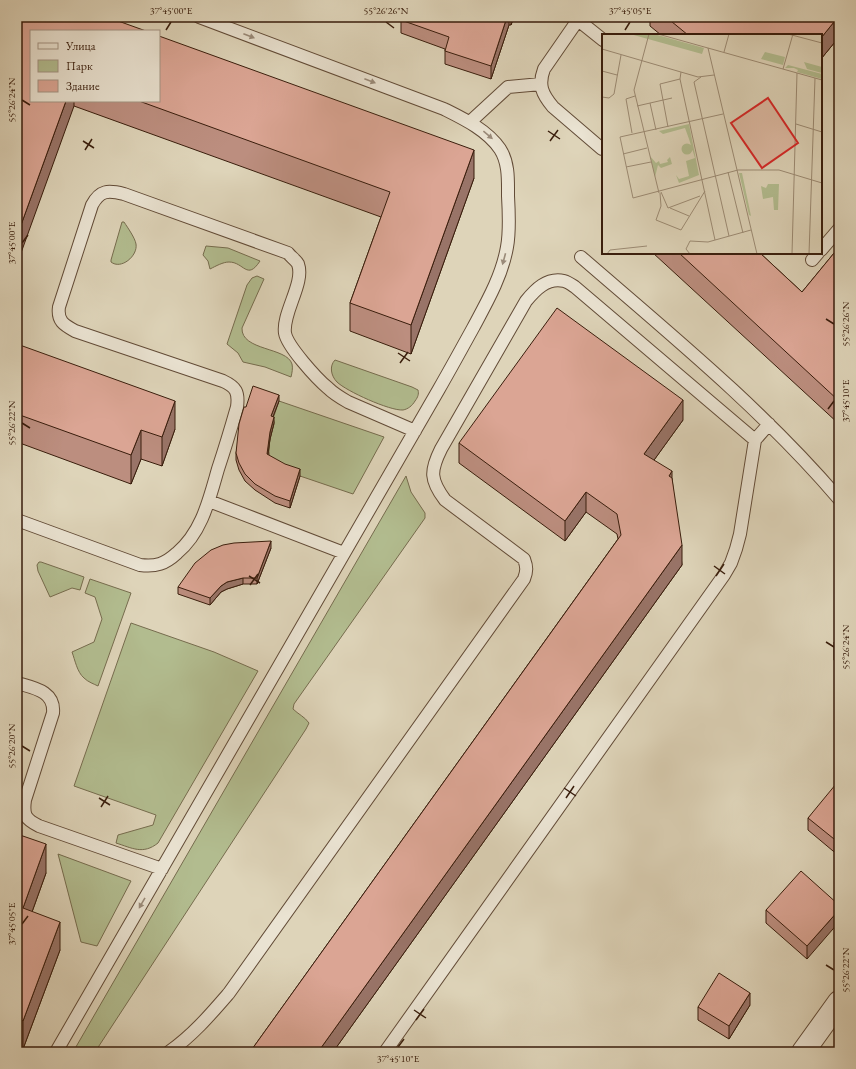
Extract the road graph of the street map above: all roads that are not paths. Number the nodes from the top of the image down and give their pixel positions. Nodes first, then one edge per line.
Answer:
1 (199, 17) edge
2 (579, 19) edge
3 (602, 39) edge
4 (541, 84) junction
5 (470, 122) junction
6 (602, 149) edge
7 (839, 229) edge
8 (822, 249) edge
9 (581, 257) dead end
10 (769, 424) junction
11 (416, 431) junction
12 (755, 440) junction
13 (839, 499) edge
14 (209, 501) junction
15 (17, 520) edge
16 (344, 553) junction
17 (17, 683) edge
18 (162, 869) junction
19 (839, 1002) edge
20 (56, 1052) edge
21 (169, 1052) edge
22 (385, 1052) edge
23 (803, 1052) edge

1 -> 5 lane
2 - 3 lane
2 - 4 lane
4 - 5 lane
4 - 6 lane
5 -> 11 lane
7 - 8 lane
9 - 10 lane
10 - 12 lane
10 - 13 lane
11 - 14 lane
11 - 16 lane
12 - 21 lane
12 - 22 lane
14 - 15 lane
14 - 16 lane
16 - 18 lane
17 - 18 lane
18 -> 20 lane
19 - 23 street

